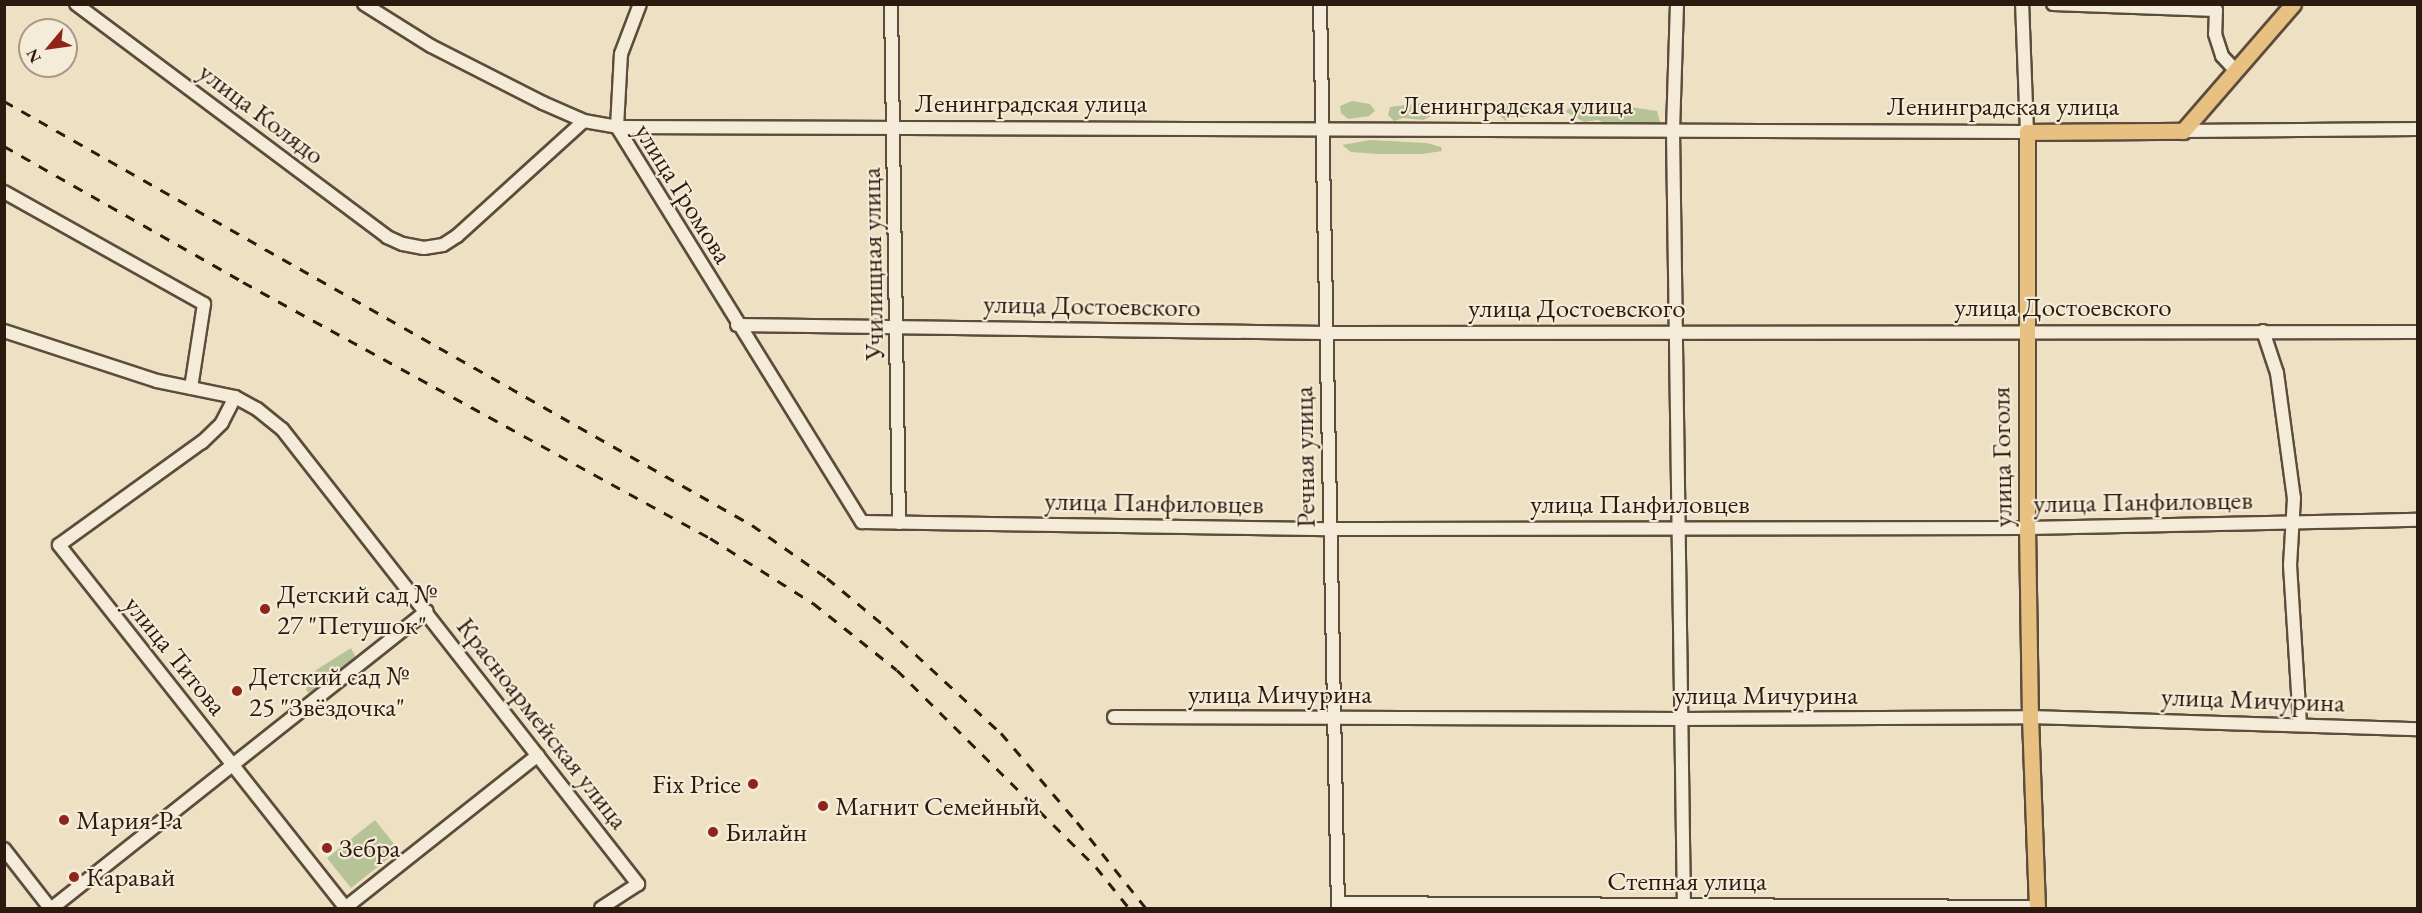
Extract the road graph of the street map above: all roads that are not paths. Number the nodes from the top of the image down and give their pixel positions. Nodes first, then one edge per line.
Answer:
1 (364, 4) edge
2 (891, 4) edge
3 (1320, 4) edge
4 (1677, 4) edge
5 (2022, 4) edge
6 (2053, 4) edge
7 (2293, 4) edge
8 (637, 6) edge
9 (85, 7) edge
10 (2219, 7) edge
11 (2234, 69) junction
12 (584, 120) junction
13 (617, 127) junction
14 (895, 128) junction
15 (2418, 129) edge
16 (1320, 130) junction
17 (1673, 131) junction
18 (2183, 131) junction
19 (2027, 132) junction
20 (4, 192) edge
21 (737, 325) junction
22 (897, 325) junction
23 (4, 331) edge
24 (1676, 331) junction
25 (2025, 331) junction
26 (2263, 331) junction
27 (2418, 332) edge
28 (1325, 333) junction
29 (191, 388) junction
30 (235, 397) junction
31 (2418, 520) edge
32 (862, 522) joint
33 (2292, 522) junction
34 (899, 523) junction
35 (1678, 528) junction
36 (2027, 528) junction
37 (1330, 529) junction
38 (426, 611) junction
39 (1114, 717) dead end
40 (2030, 717) junction
41 (1334, 718) junction
42 (1681, 719) junction
43 (2300, 724) junction
44 (2418, 729) edge
45 (538, 755) junction
46 (233, 765) junction
47 (4, 849) edge
48 (1338, 906) edge
49 (1684, 907) edge
50 (346, 908) edge
51 (2037, 908) edge
52 (51, 909) edge
53 (601, 909) edge

1 - 12 street, улица Громова
2 - 14 street, Училищная улица
3 - 16 street, Речная улица
4 - 17 street
5 - 19 street, улица Гоголя
6 - 10 street
7 - 11 main road
8 - 13 street
9 - 12 street, улица Колядо
10 - 11 street
11 - 18 main road
12 - 13 street, улица Громова
13 - 14 street, Ленинградская улица
13 - 21 street, улица Громова
14 - 16 street, Ленинградская улица
14 - 22 street, Училищная улица
15 - 18 street, Ленинградская улица
16 - 17 street, Ленинградская улица
16 - 28 street, Речная улица
17 - 19 street, Ленинградская улица
17 - 24 street
18 - 19 main road, Ленинградская улица
19 - 25 main road, улица Гоголя
20 - 29 street
21 - 22 street, улица Достоевского
21 - 32 street, улица Громова
22 - 28 street, улица Достоевского
22 - 34 street, Училищная улица
23 - 29 street, Красноармейская улица
24 - 25 street, улица Достоевского
24 - 28 street, улица Достоевского
24 - 35 street
25 - 26 street, улица Достоевского
25 - 36 main road, улица Гоголя
26 - 27 street, улица Достоевского
26 - 33 street
28 - 37 street, Речная улица
29 - 30 street, Красноармейская улица
30 - 38 street, Красноармейская улица
30 - 46 street, улица Титова
31 - 33 street, улица Панфиловцев
32 - 34 street, улица Панфиловцев
33 - 36 street, улица Панфиловцев
33 - 43 street
34 - 37 street, улица Панфиловцев
35 - 36 street, улица Панфиловцев
35 - 37 street, улица Панфиловцев
35 - 42 street
36 - 40 main road, улица Гоголя
37 - 41 street, Речная улица
38 - 45 street, Красноармейская улица
38 - 46 street
39 - 41 street, улица Мичурина
40 - 42 street, улица Мичурина
40 - 43 street, улица Мичурина
40 - 51 main road, улица Гоголя
41 - 42 street, улица Мичурина
41 - 48 street, Речная улица
42 - 49 street
43 - 44 street, улица Мичурина
45 - 50 street
45 - 53 street, Красноармейская улица
46 - 50 street, улица Титова
46 - 52 street
47 - 52 street
48 - 49 street, Степная улица
49 - 51 street, Степная улица

